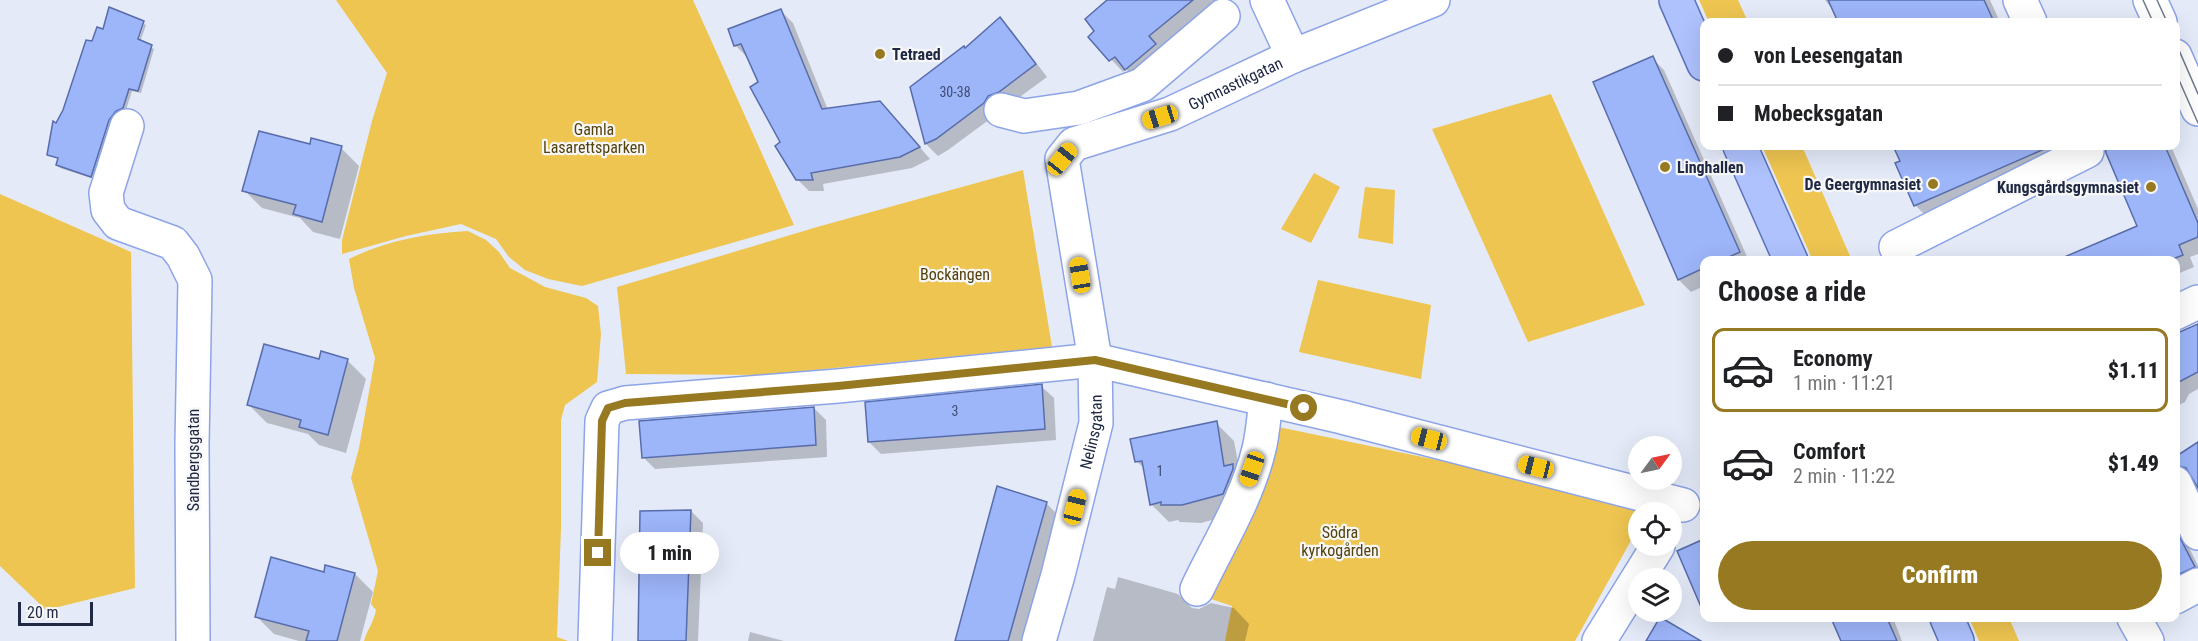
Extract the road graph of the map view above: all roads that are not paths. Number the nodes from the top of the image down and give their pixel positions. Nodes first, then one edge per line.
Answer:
1 (1267, 0) edge
2 (1433, 0) edge
3 (1676, 0) edge
4 (2020, 0) edge
5 (2150, 0) edge
6 (1223, 16) dead end
7 (2028, 18) edge
8 (2158, 18) edge
9 (1700, 55) edge
10 (1293, 56) junction
11 (2180, 68) edge
12 (1143, 84) junction
13 (2198, 109) edge
14 (1001, 110) dead end
15 (1160, 117) junction
16 (127, 126) dead end
17 (1742, 150) edge
18 (2087, 150) edge
19 (1896, 247) dead end
20 (1789, 256) edge
21 (2198, 303) edge
22 (2180, 311) edge
23 (1095, 360) junction
24 (1266, 399) junction
25 (2180, 493) edge
26 (1686, 509) edge
27 (2196, 523) edge
28 (1652, 556) edge
29 (2198, 585) edge
30 (1197, 590) dead end
31 (2180, 594) edge
32 (1949, 622) edge
33 (2136, 622) edge
34 (193, 641) edge
35 (595, 641) edge
36 (1039, 641) edge
37 (1599, 641) edge
38 (1957, 641) edge
39 (2148, 641) edge

1 - 10 street
2 - 10 street, Gymnastikgatan
3 - 9 main road
4 - 7 street
5 - 8 street
6 - 12 street
10 - 15 street, Gymnastikgatan
11 - 13 street
12 - 14 street
12 - 15 street
15 - 23 street, Gymnastikgatan
16 - 34 street, Sandbergsgatan
17 - 20 main road
18 - 19 street
21 - 22 street
23 - 24 street
23 - 35 street
23 - 36 street, Nelinsgatan
24 - 26 street
24 - 30 street
25 - 27 street
28 - 37 street
29 - 31 street
32 - 38 main road
33 - 39 street

